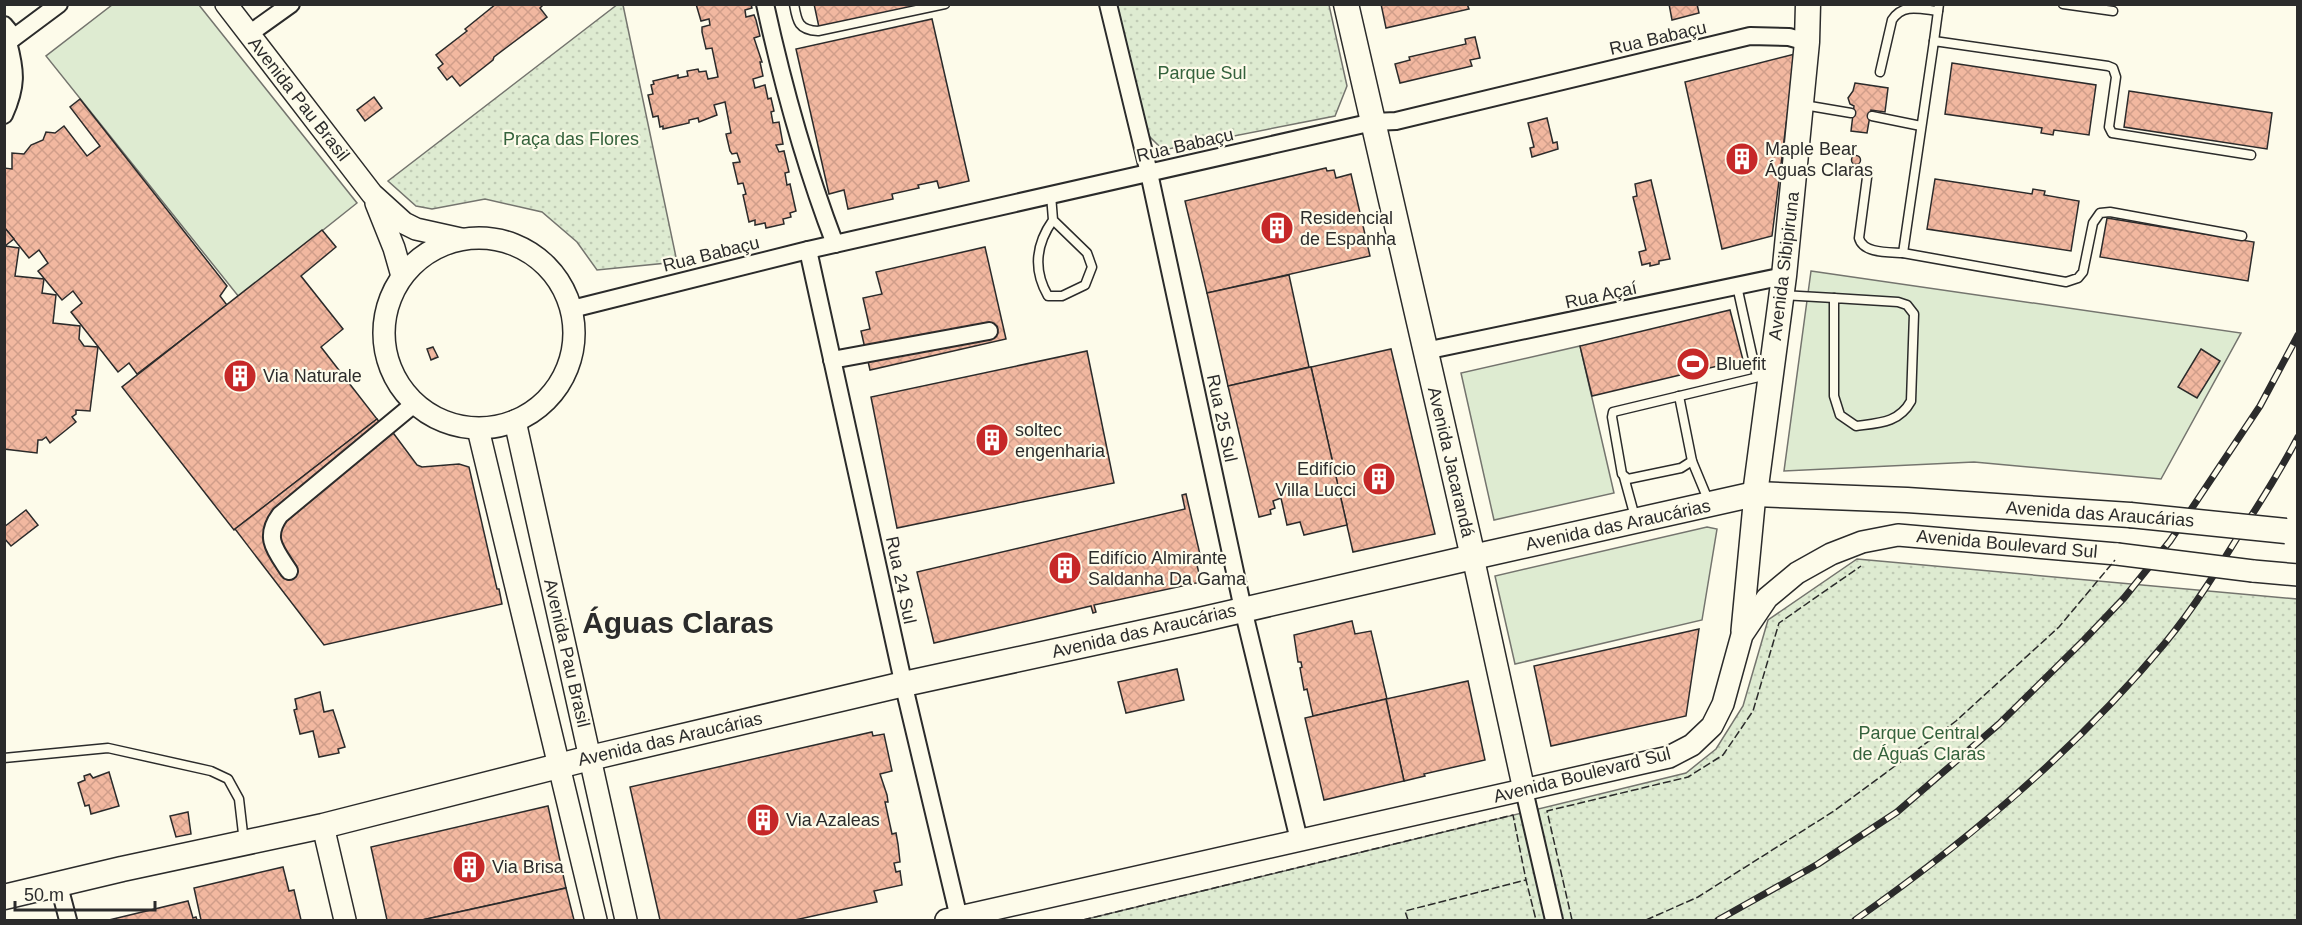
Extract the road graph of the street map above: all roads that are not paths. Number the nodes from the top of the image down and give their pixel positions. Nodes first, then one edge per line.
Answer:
1 (59, 4) edge
2 (226, 4) edge
3 (291, 4) edge
4 (765, 4) edge
5 (794, 4) edge
6 (945, 4) edge
7 (1108, 4) edge
8 (1346, 4) edge
9 (1808, 4) edge
10 (2063, 4) edge
11 (1938, 8) edge
12 (2113, 11) dead end
13 (249, 34) junction
14 (8, 36) edge
15 (1934, 41) junction
16 (1807, 42) junction
17 (1880, 72) dead end
18 (1802, 105) junction
19 (1851, 113) dead end
20 (4, 115) edge
21 (1872, 116) dead end
22 (1373, 122) junction
23 (1921, 126) junction
24 (2251, 155) dead end
25 (1868, 170) dead end
26 (1149, 173) junction
27 (372, 194) junction
28 (1051, 195) junction
29 (1053, 220) junction
30 (2242, 236) dead end
31 (462, 239) junction
32 (835, 244) junction
33 (808, 250) junction
34 (1903, 253) junction
35 (402, 276) junction
36 (1737, 286) junction
37 (1783, 286) junction
38 (1834, 298) junction
39 (572, 309) junction
40 (989, 331) dead end
41 (1425, 351) junction
42 (832, 360) junction
43 (1764, 376) junction
44 (1679, 396) junction
45 (414, 404) junction
46 (515, 422) junction
47 (478, 429) junction
48 (1692, 461) junction
49 (1624, 477) junction
50 (1755, 494) junction
51 (1710, 504) junction
52 (1636, 521) junction
53 (2292, 532) edge
54 (1473, 556) junction
55 (289, 571) dead end
56 (2298, 575) edge
57 (1243, 609) junction
58 (1742, 635) junction
59 (904, 684) junction
60 (4, 758) edge
61 (590, 758) junction
62 (560, 765) junction
63 (1524, 790) junction
64 (323, 826) junction
65 (1299, 840) junction
66 (244, 843) junction
67 (59, 886) junction
68 (4, 897) edge
69 (952, 919) edge
70 (68, 921) edge
71 (345, 921) edge
72 (596, 921) edge
73 (626, 921) edge
74 (1554, 921) edge

1 - 14 street
2 - 13 street, Avenida Pau Brasil
3 - 13 street
4 - 32 street
5 - 6 lane
7 - 26 street, Rua 25 Sul
8 - 22 main road, Avenida Jacarandá
9 - 16 main road, Avenida Sibipiruna
10 - 12 lane
11 - 15 lane
11 - 17 lane
13 - 27 street, Avenida Pau Brasil
14 - 20 street
15 - 23 lane
15 - 24 lane
16 - 18 main road, Avenida Sibipiruna
16 - 22 street, Rua Babaçu
18 - 19 lane
18 - 37 main road, Avenida Sibipiruna
21 - 23 lane
22 - 26 street, Rua Babaçu
22 - 41 main road, Avenida Jacarandá
23 - 34 lane
25 - 34 lane
26 - 28 street, Rua Babaçu
26 - 57 street, Rua 25 Sul
27 - 31 street, Avenida Pau Brasil
27 - 35 street, Avenida Pau Brasil
28 - 29 lane
28 - 32 street, Rua Babaçu
29 - 29 lane
30 - 34 lane
31 - 35 street
31 - 39 street
32 - 33 street, Rua Babaçu
33 - 39 street, Rua Babaçu
33 - 42 street, Rua 24 Sul
35 - 45 street
36 - 37 street, Rua Açaí
36 - 41 street, Rua Açaí
36 - 43 lane
37 - 38 lane
37 - 43 main road, Avenida Sibipiruna
38 - 38 lane
39 - 46 street
40 - 42 street
41 - 54 main road, Avenida Jacarandá
42 - 59 street, Rua 24 Sul
43 - 44 lane
43 - 50 main road, Avenida Sibipiruna
44 - 48 lane
44 - 49 lane
45 - 47 street
45 - 55 street
46 - 47 street
46 - 61 street, Avenida Pau Brasil
47 - 62 street, Avenida Pau Brasil
48 - 49 lane
48 - 51 lane
49 - 52 lane
50 - 51 main road, Avenida das Araucárias
50 - 53 main road, Avenida das Araucárias, bridge
50 - 58 street, Avenida Sibipiruna
51 - 52 main road, Avenida das Araucárias
52 - 54 main road, Avenida das Araucárias
54 - 57 main road, Avenida das Araucárias
54 - 63 street, Avenida Jacarandá
56 - 58 street, Avenida Boulevard Sul, bridge
57 - 59 main road, Avenida das Araucárias
57 - 65 street, Rua 25 Sul
58 - 63 street, Avenida Boulevard Sul
59 - 61 main road, Avenida das Araucárias
59 - 69 street, Rua 24 Sul
60 - 66 lane
61 - 62 main road, Avenida das Araucárias
61 - 73 street, Avenida Pau Brasil
62 - 64 main road, Avenida das Araucárias
62 - 72 street, Avenida Pau Brasil
63 - 65 street, Avenida Boulevard Sul
63 - 74 street, Avenida Jacarandá
64 - 66 main road, Avenida das Araucárias
64 - 71 street
65 - 69 street, Avenida Boulevard Sul
66 - 67 main road, Avenida das Araucárias
67 - 68 main road, Avenida das Araucárias
67 - 70 street

